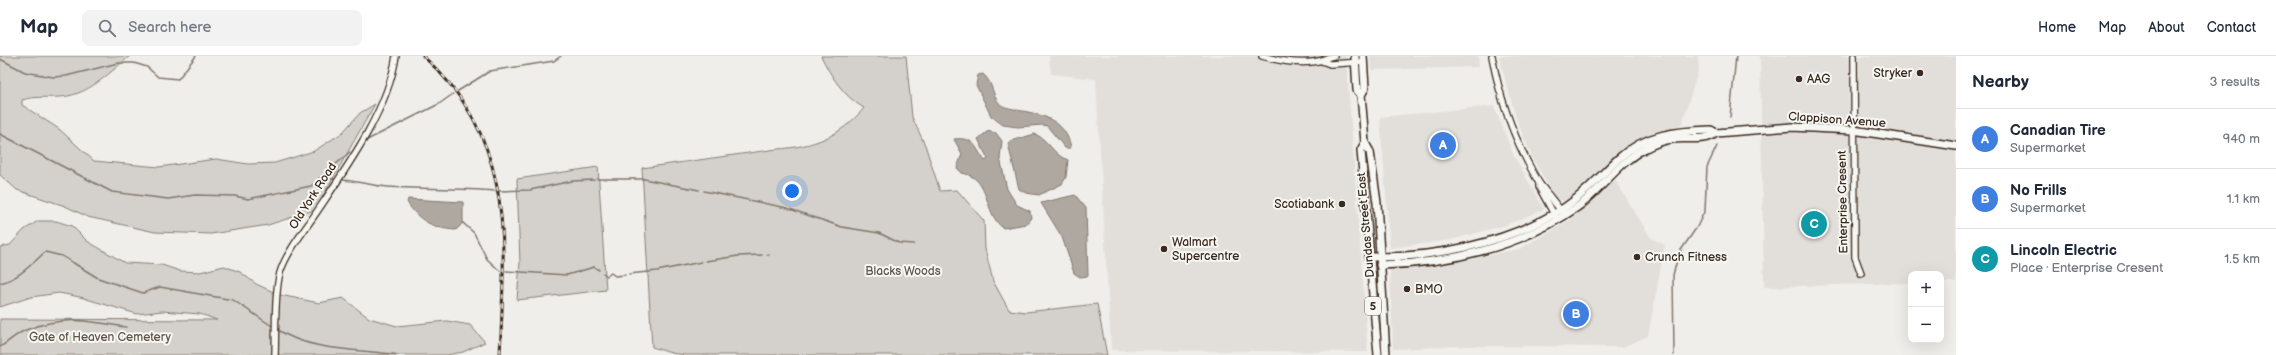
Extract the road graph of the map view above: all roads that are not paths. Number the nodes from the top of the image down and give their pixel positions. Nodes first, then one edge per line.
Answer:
1 (396, 56) edge
2 (1262, 56) edge
3 (1334, 56) edge
4 (1492, 56) edge
5 (1854, 56) edge
6 (1355, 59) edge
7 (1363, 59) edge
8 (1322, 61) junction
9 (1361, 95) junction
10 (1853, 130) junction
11 (1365, 143) junction
12 (1956, 146) edge
13 (1559, 214) junction
14 (1368, 258) junction
15 (1380, 261) junction
16 (1369, 266) junction
17 (1861, 273) dead end
18 (275, 355) edge
19 (1378, 355) edge
20 (1386, 355) edge

1 - 18 street, Old York Road
2 - 8 street
3 - 8 street
4 - 13 street
5 - 10 street, Enterprise Cresent
6 - 7 street
6 - 8 street
6 - 9 main road, Dundas Street East / 5
7 - 9 main road, Dundas Street East / 5
9 - 11 main road, Dundas Street East / 5
10 - 12 main road, Clappison Avenue
10 - 13 main road, Clappison Avenue
10 - 17 street, Enterprise Cresent
11 - 14 main road, Dundas Street East / 5
11 - 15 main road, Dundas Street East / 5
13 - 15 main road, Clappison Avenue
14 - 15 main road, Clappison Avenue
14 - 16 main road, Dundas Street East / 5
15 - 16 street, Clappison Avenue
15 - 20 main road, Dundas Street East / 5
16 - 19 main road, Dundas Street East / 5

